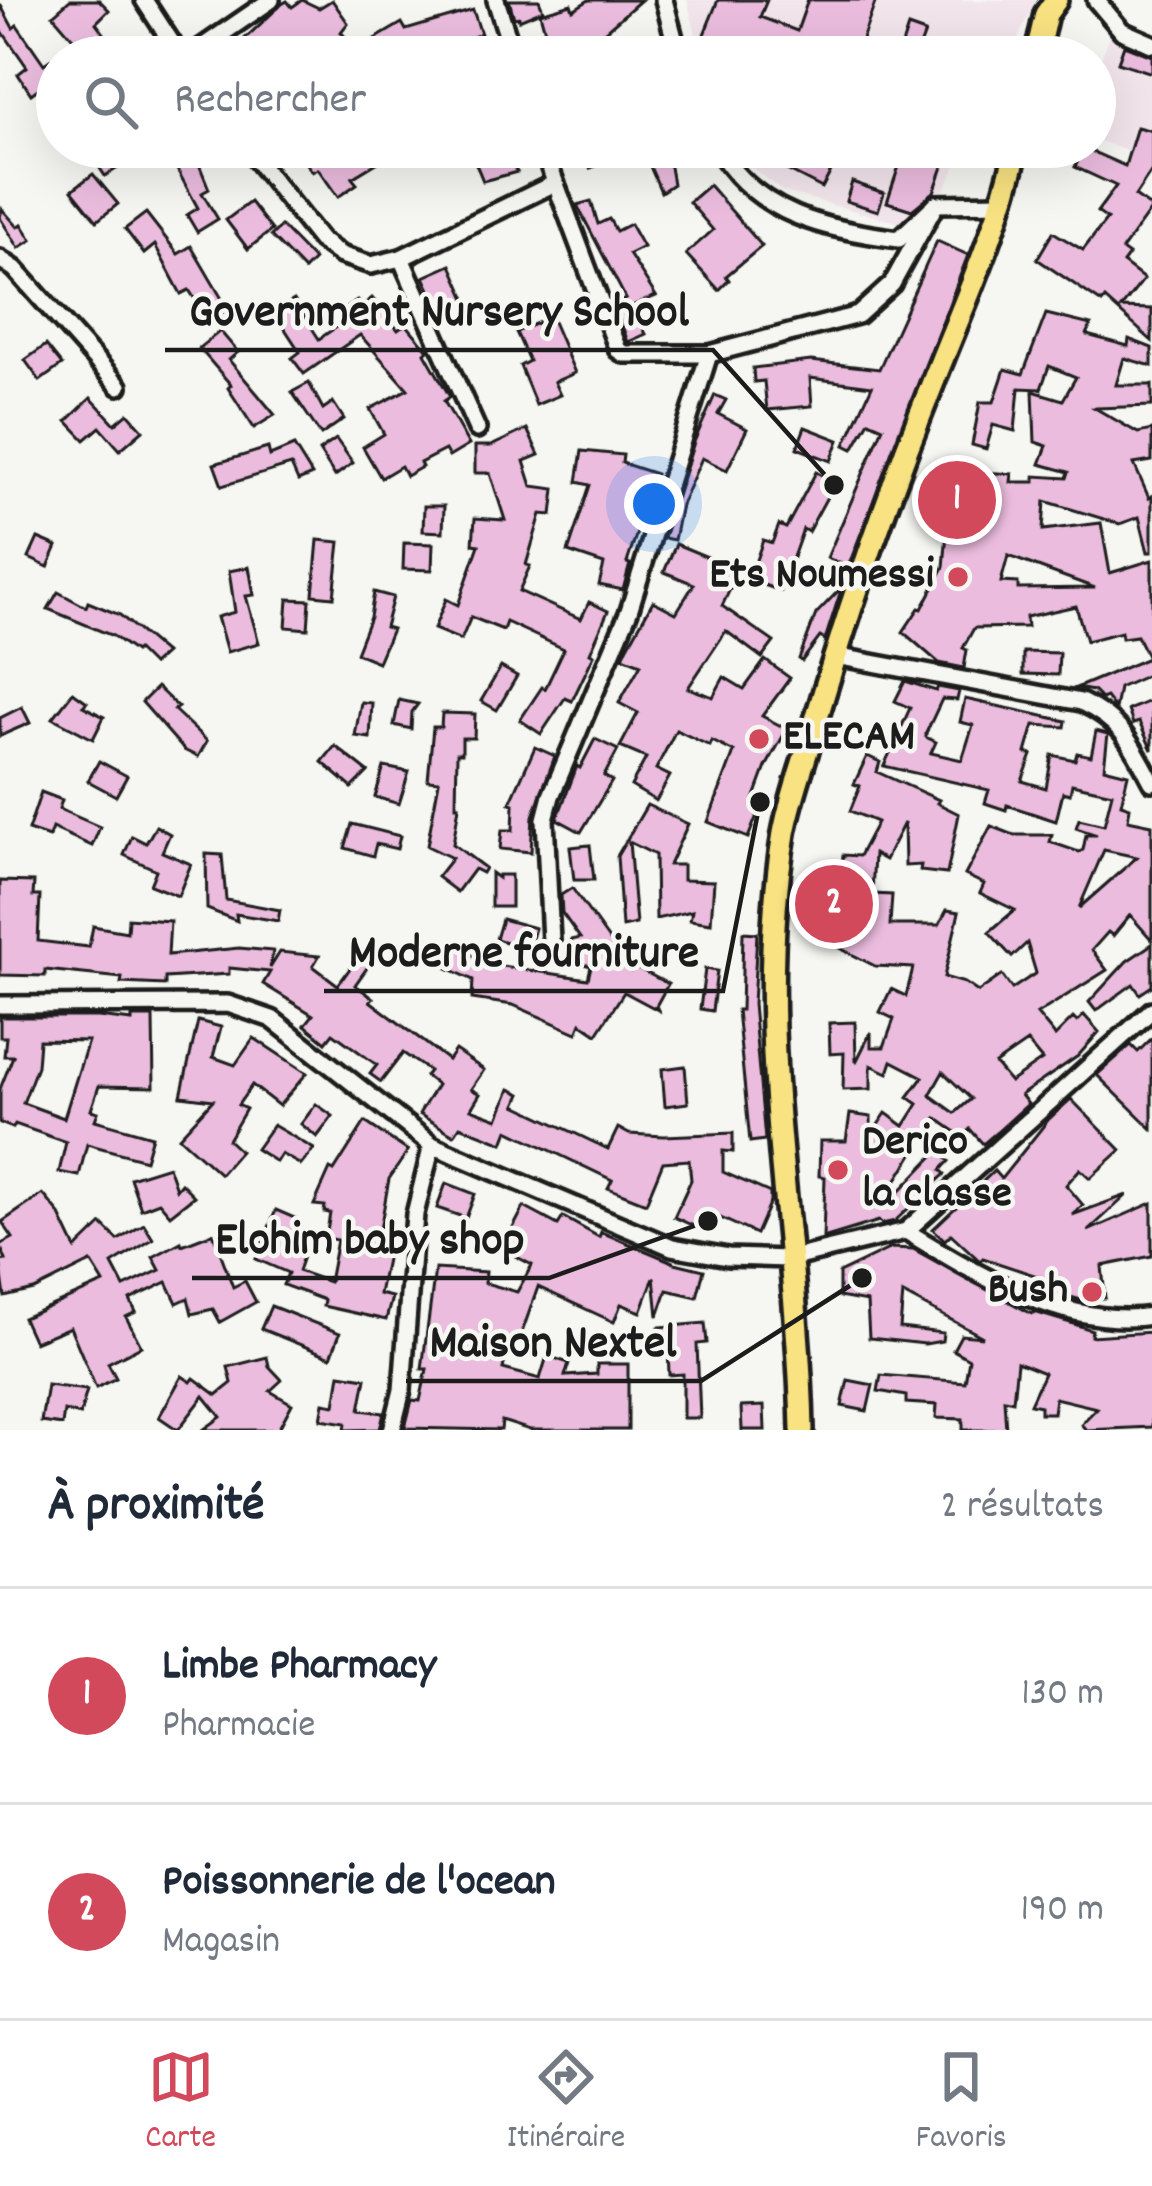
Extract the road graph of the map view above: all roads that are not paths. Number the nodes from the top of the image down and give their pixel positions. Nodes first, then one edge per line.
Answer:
1 (144, 0) edge
2 (271, 0) edge
3 (496, 0) edge
4 (664, 0) edge
5 (1065, 0) edge
6 (1096, 0) edge
7 (1051, 7) edge
8 (169, 36) edge
9 (216, 36) edge
10 (507, 36) edge
11 (673, 36) edge
12 (1042, 36) edge
13 (1152, 44) edge
14 (263, 168) edge
15 (548, 168) edge
16 (728, 168) edge
17 (1012, 168) edge
18 (553, 184) junction
19 (1004, 203) junction
20 (936, 204) junction
21 (401, 258) junction
22 (0, 259) edge
23 (709, 354) junction
24 (119, 386) dead end
25 (477, 429) dead end
26 (835, 656) junction
27 (1152, 782) edge
28 (551, 941) dead end
29 (0, 1005) edge
30 (1152, 1010) edge
31 (432, 1145) junction
32 (906, 1231) junction
33 (789, 1259) junction
34 (1152, 1316) edge
35 (392, 1430) edge
36 (802, 1430) edge

1 - 8 street
2 - 9 street
3 - 10 street
4 - 11 street
5 - 7 street
6 - 13 street
7 - 12 highway
14 - 21 street
15 - 18 street
16 - 20 street
17 - 19 highway
18 - 21 street
18 - 23 street
19 - 20 street
19 - 26 highway
20 - 23 street
21 - 25 street
22 - 24 street
23 - 28 street
26 - 27 street
26 - 33 highway
29 - 31 street
30 - 32 street
31 - 33 street
31 - 35 street
32 - 33 street
32 - 34 street
33 - 36 highway

